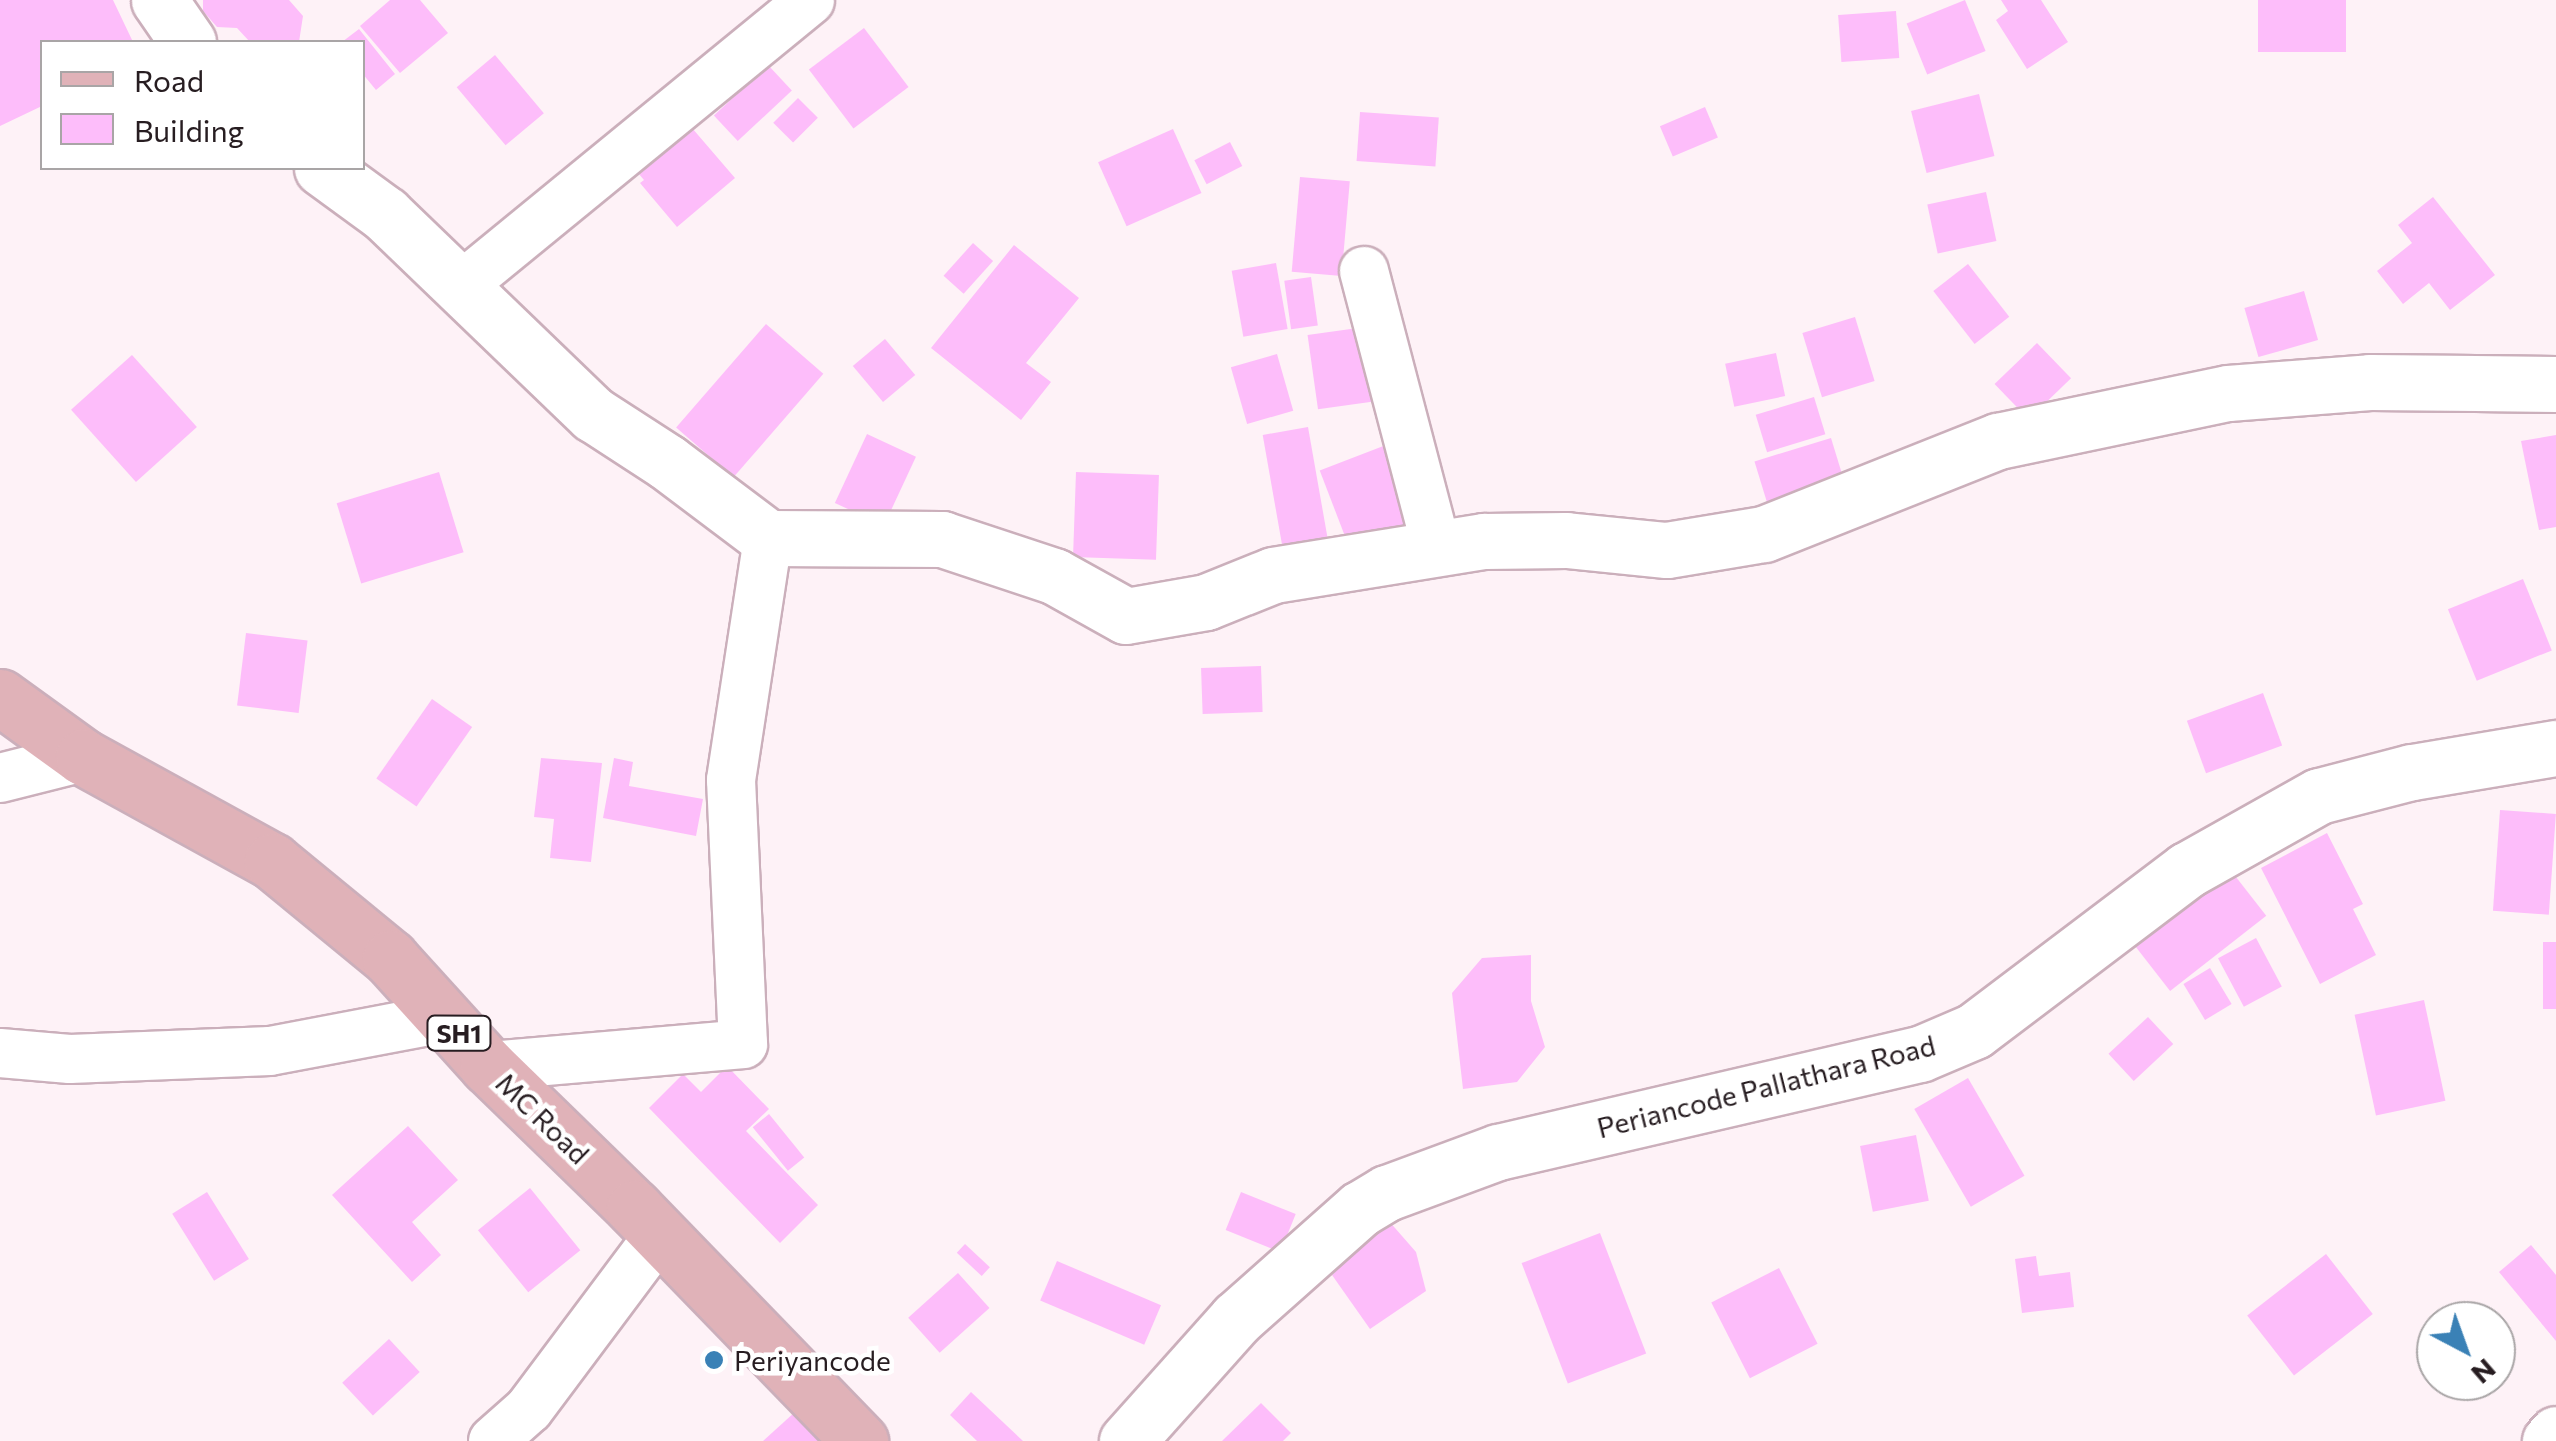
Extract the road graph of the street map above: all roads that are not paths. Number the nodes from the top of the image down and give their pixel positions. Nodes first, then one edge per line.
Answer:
1 (159, 0) edge
2 (810, 0) edge
3 (187, 40) edge
4 (325, 170) edge
5 (1364, 271) dead end
6 (461, 286) junction
7 (2556, 384) edge
8 (768, 538) junction
9 (1437, 549) junction
10 (0, 697) edge
11 (2556, 748) edge
12 (83, 757) junction
13 (0, 778) edge
14 (445, 1018) junction
15 (0, 1053) edge
16 (488, 1066) junction
17 (660, 1234) junction
18 (2556, 1434) edge
19 (493, 1441) edge
20 (860, 1441) edge
21 (1126, 1441) edge
22 (2550, 1441) edge

1 - 3 street
2 - 6 street
4 - 6 street
5 - 9 street
6 - 8 street
7 - 9 street
8 - 9 street
8 - 16 street
10 - 12 main road, MC Road / SH1
11 - 21 street, Periancode Pallathara Road
12 - 13 street
12 - 14 main road, MC Road / SH1
14 - 15 street
14 - 16 main road, MC Road / SH1
16 - 17 main road, MC Road / SH1
17 - 19 street
17 - 20 main road, MC Road / SH1
18 - 22 street

